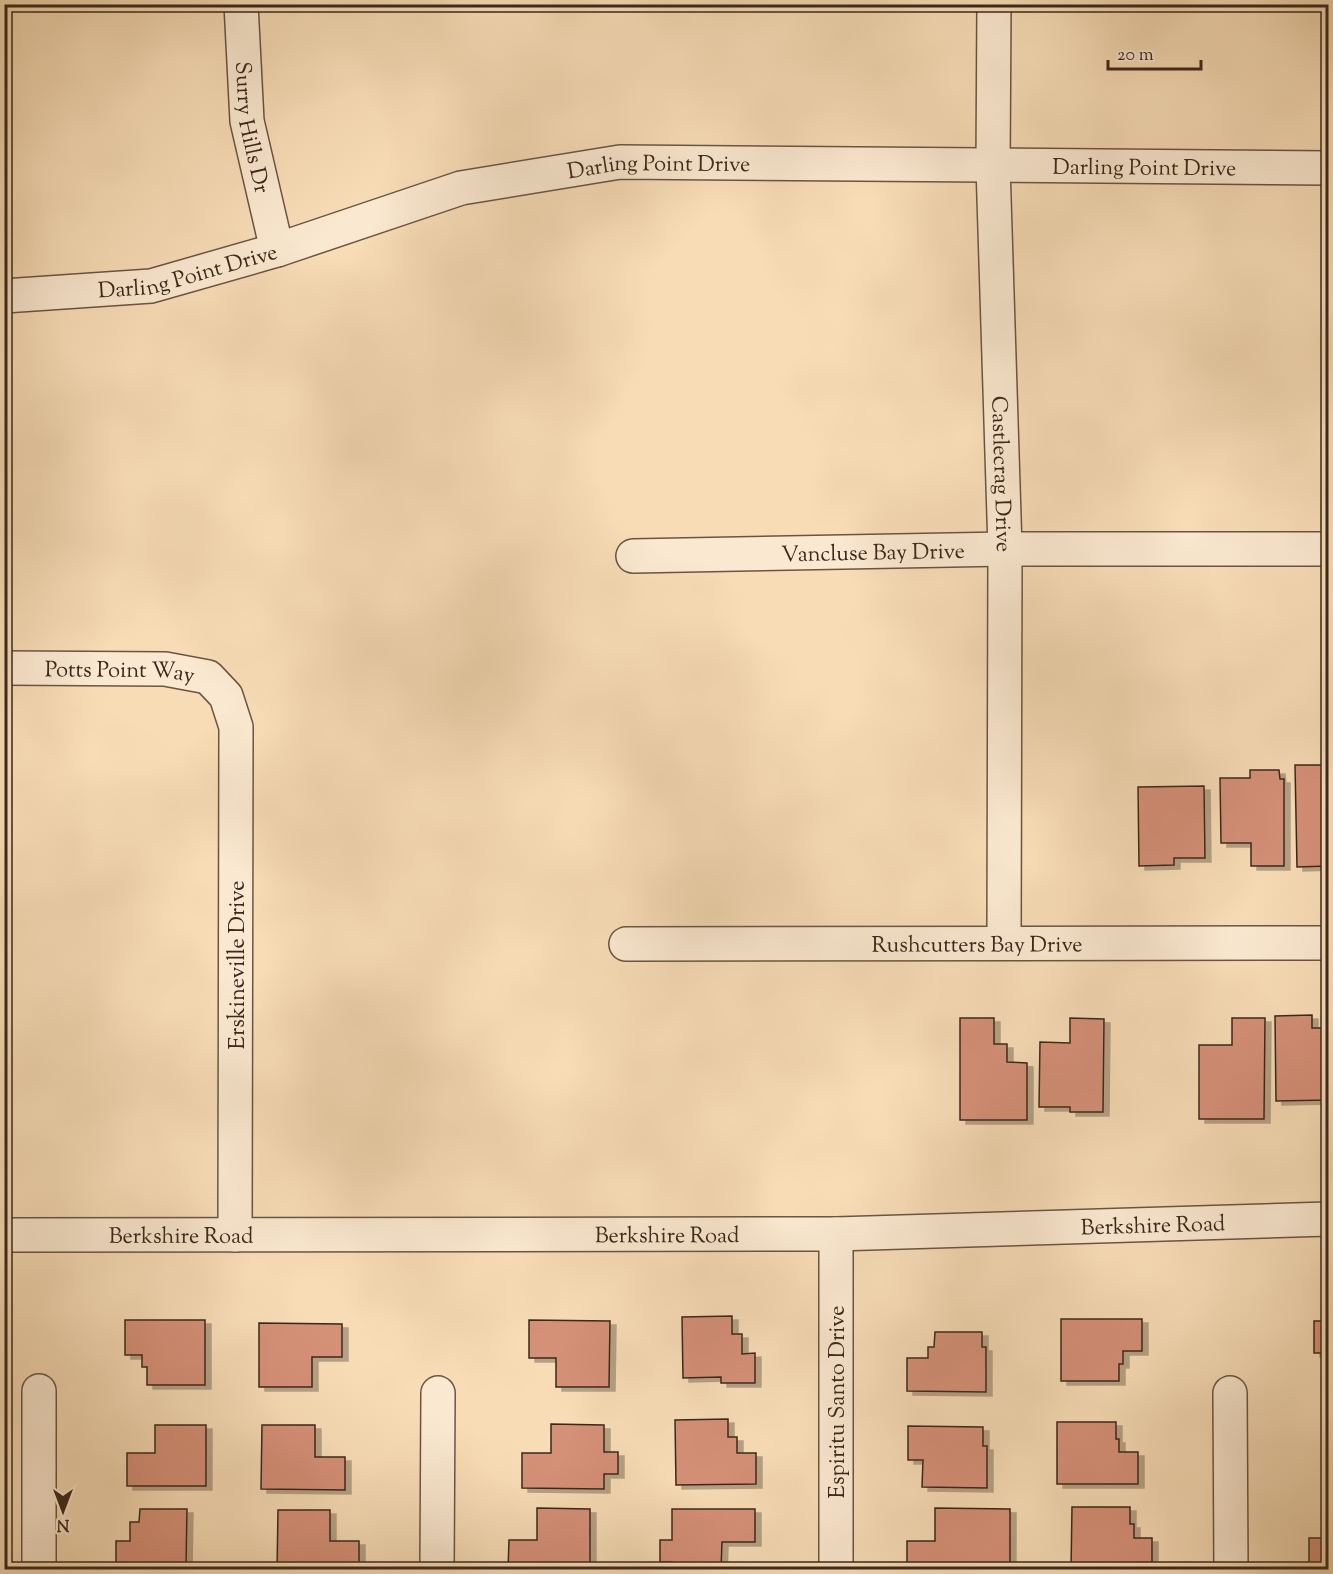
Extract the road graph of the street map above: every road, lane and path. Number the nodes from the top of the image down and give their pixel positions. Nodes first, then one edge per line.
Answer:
1 (241, 4) edge
2 (994, 4) edge
3 (993, 166) junction
4 (1329, 168) edge
5 (277, 250) junction
6 (4, 296) edge
7 (1005, 549) junction
8 (1329, 549) edge
9 (633, 556) dead end
10 (4, 668) edge
11 (226, 696) joint
12 (1004, 943) junction
13 (1329, 943) edge
14 (626, 944) dead end
15 (1329, 1219) edge
16 (836, 1234) junction
17 (4, 1235) edge
18 (235, 1235) junction
19 (39, 1391) dead end
20 (438, 1393) dead end
21 (1230, 1393) dead end
22 (39, 1569) edge
23 (437, 1569) edge
24 (836, 1569) edge
25 (1231, 1569) edge

1 - 5 street, Surry Hills Dr
2 - 3 street, Castlecrag Drive
3 - 4 street, Darling Point Drive
3 - 5 street, Darling Point Drive
3 - 7 street, Castlecrag Drive
5 - 6 street, Darling Point Drive
7 - 8 street, Vancluse Bay Drive
7 - 9 street, Vancluse Bay Drive
7 - 12 street, Castlecrag Drive
10 - 11 street, Potts Point Way
11 - 18 street, Erskineville Drive
12 - 13 street, Rushcutters Bay Drive
12 - 14 street, Rushcutters Bay Drive
15 - 16 street, Berkshire Road
16 - 18 street, Berkshire Road
16 - 24 street, Espiritu Santo Drive
17 - 18 street, Berkshire Road
19 - 22 street
20 - 23 street
21 - 25 street

